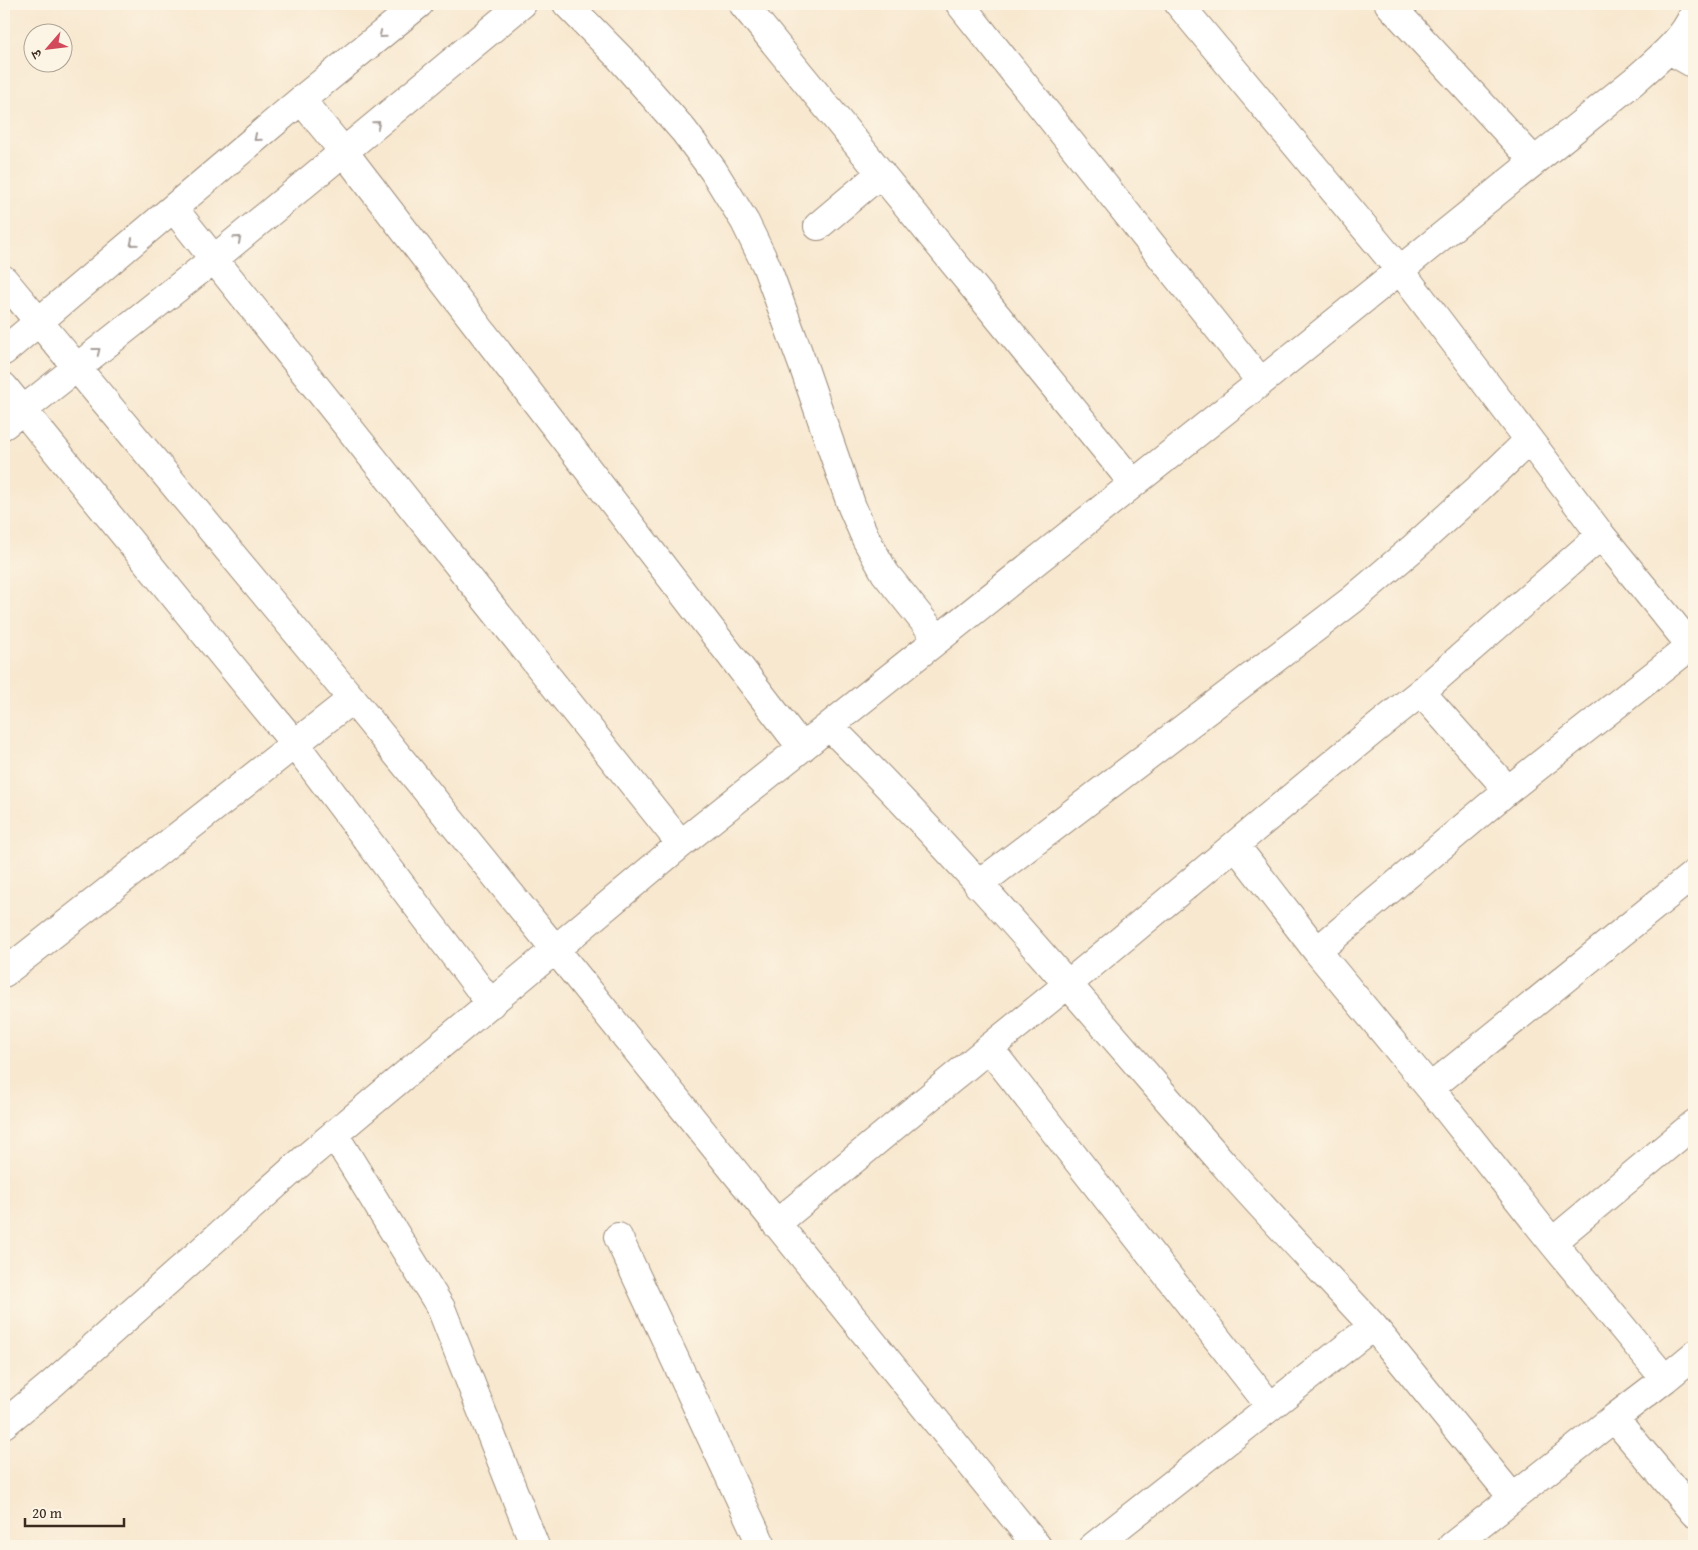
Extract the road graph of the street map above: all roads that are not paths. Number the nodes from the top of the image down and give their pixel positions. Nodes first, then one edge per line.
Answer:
1 (419, 4) edge
2 (522, 4) edge
3 (567, 4) edge
4 (743, 4) edge
5 (960, 4) edge
6 (1179, 4) edge
7 (1389, 4) edge
8 (1694, 13) edge
9 (1669, 50) junction
10 (1694, 64) edge
11 (301, 100) junction
12 (344, 152) junction
13 (1534, 161) junction
14 (881, 174) junction
15 (174, 209) junction
16 (818, 226) dead end
17 (214, 259) junction
18 (1399, 269) junction
19 (4, 280) edge
20 (38, 323) junction
21 (4, 351) edge
22 (76, 368) junction
23 (1261, 382) junction
24 (4, 387) edge
25 (13, 417) edge
26 (1529, 440) junction
27 (1133, 483) junction
28 (1601, 535) junction
29 (938, 638) junction
30 (1693, 646) edge
31 (1422, 692) junction
32 (352, 699) junction
33 (829, 726) junction
34 (296, 744) junction
35 (802, 748) junction
36 (1508, 790) junction
37 (681, 844) junction
38 (1235, 845) junction
39 (1694, 874) edge
40 (978, 885) junction
41 (555, 948) junction
42 (1317, 950) junction
43 (4, 973) edge
44 (1069, 985) junction
45 (491, 1004) junction
46 (989, 1048) junction
47 (1430, 1088) junction
48 (1694, 1124) edge
49 (334, 1134) junction
50 (776, 1224) junction
51 (618, 1237) dead end
52 (1552, 1242) junction
53 (1373, 1326) junction
54 (1694, 1355) edge
55 (1665, 1379) junction
56 (1270, 1406) junction
57 (1614, 1418) junction
58 (4, 1424) edge
59 (1513, 1498) junction
60 (1694, 1514) edge
61 (535, 1546) edge
62 (762, 1546) edge
63 (1037, 1546) edge
64 (1094, 1546) edge
65 (1452, 1546) edge

1 -> 11 street
12 -> 2 street
3 - 29 street
4 - 14 street
5 - 23 street
6 - 18 street
7 - 13 street
8 - 9 street
9 - 10 street
9 - 13 street
11 - 12 street
11 -> 15 street
17 -> 12 street
12 - 35 street
13 - 18 street
14 - 16 street
14 - 27 street
15 - 17 street
15 -> 20 street
22 -> 17 street
17 - 37 street
18 - 23 street
18 - 26 street
19 - 20 street
20 - 21 street
20 - 22 street
22 - 25 street
22 - 32 street
23 - 27 street
24 - 25 street
25 - 34 street
26 - 28 street
26 - 40 street
27 - 29 street
28 - 30 street
28 - 31 street
29 - 33 street
30 - 36 street
31 - 36 street
31 - 38 street
32 - 34 street
32 - 41 street
33 - 35 street
33 - 40 street
34 - 43 street
34 - 45 street
35 - 37 street
36 - 42 street
37 - 41 street
38 - 42 street
38 - 44 street
39 - 47 street
40 - 44 street
41 - 45 street
41 - 50 street
42 - 47 street
44 - 46 street
44 - 53 street
45 - 49 street
46 - 50 street
46 - 56 street
47 - 52 street
48 - 52 street
49 - 58 street
49 - 61 street
50 - 63 street
51 - 62 street
52 - 55 street
53 - 56 street
53 - 59 street
54 - 55 street
55 - 57 street
56 - 64 street
57 - 59 street
57 - 60 street
59 - 65 street

